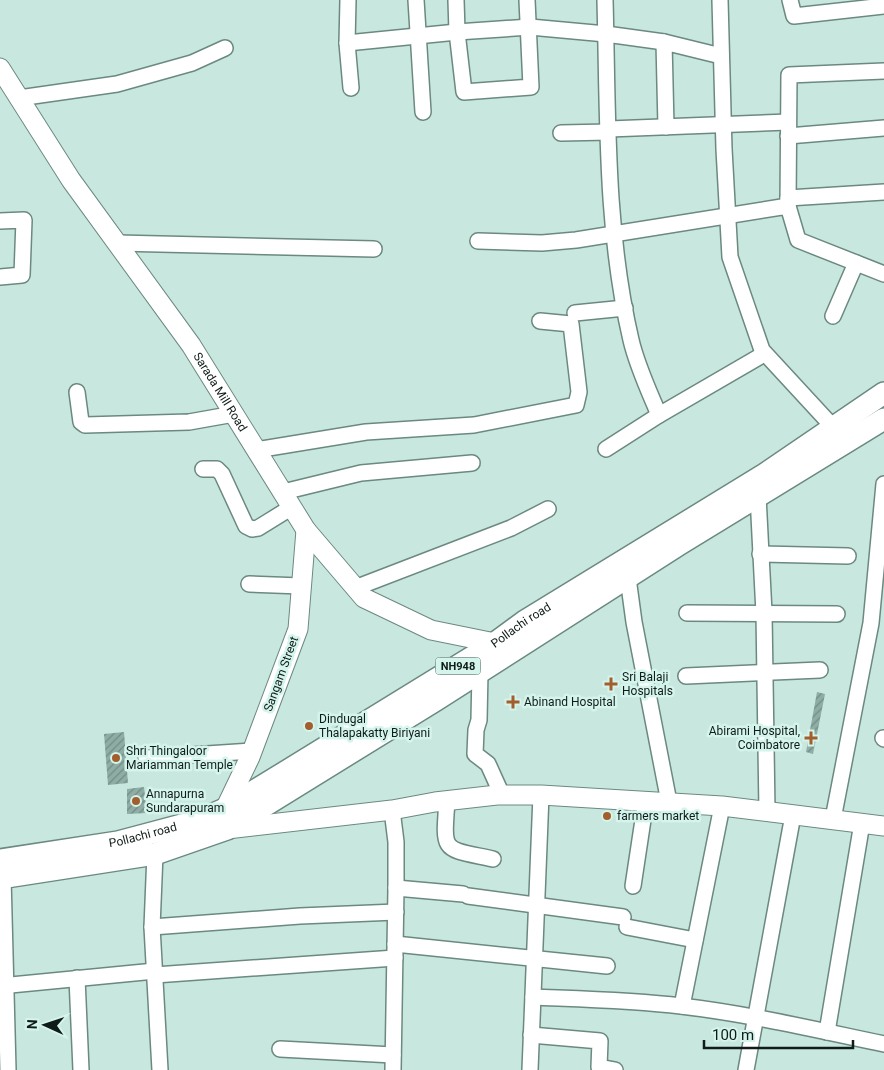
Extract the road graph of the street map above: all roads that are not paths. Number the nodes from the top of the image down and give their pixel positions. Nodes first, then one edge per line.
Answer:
1 (348, 0) edge
2 (416, 0) edge
3 (456, 0) edge
4 (527, 0) edge
5 (606, 0) edge
6 (720, 0) edge
7 (790, 0) edge
8 (884, 6) edge
9 (530, 27) junction
10 (457, 32) junction
11 (606, 34) junction
12 (418, 36) junction
13 (664, 42) junction
14 (347, 44) junction
15 (225, 48) dead end
16 (721, 56) junction
17 (0, 68) edge
18 (884, 71) edge
19 (351, 88) dead end
20 (19, 98) junction
21 (422, 112) dead end
22 (723, 126) junction
23 (666, 127) junction
24 (884, 128) edge
25 (788, 129) junction
26 (609, 131) junction
27 (561, 133) dead end
28 (884, 192) edge
29 (788, 202) junction
30 (728, 216) junction
31 (0, 221) edge
32 (614, 234) junction
33 (478, 241) dead end
34 (117, 243) junction
35 (374, 249) dead end
36 (856, 263) junction
37 (884, 274) edge
38 (0, 277) edge
39 (625, 308) junction
40 (575, 313) dead end
41 (834, 316) dead end
42 (540, 321) dead end
43 (764, 354) junction
44 (77, 392) dead end
45 (884, 393) edge
46 (234, 414) junction
47 (658, 415) junction
48 (884, 419) edge
49 (839, 436) junction
50 (606, 449) dead end
51 (256, 450) junction
52 (472, 463) dead end
53 (203, 469) dead end
54 (884, 484) edge
55 (758, 496) junction
56 (287, 500) junction
57 (548, 509) dead end
58 (306, 530) junction
59 (760, 554) junction
60 (848, 556) dead end
61 (628, 578) junction
62 (249, 584) dead end
63 (301, 586) junction
64 (355, 588) junction
65 (687, 613) dead end
66 (764, 614) junction
67 (837, 614) dead end
68 (499, 650) junction
69 (820, 670) dead end
70 (480, 672) junction
71 (764, 672) junction
72 (686, 676) dead end
73 (252, 751) junction
74 (146, 758) dead end
75 (541, 794) junction
76 (502, 795) junction
77 (646, 800) junction
78 (447, 801) junction
79 (669, 802) junction
80 (722, 806) junction
81 (392, 810) junction
82 (767, 812) junction
83 (793, 815) junction
84 (226, 819) junction
85 (833, 819) junction
86 (862, 823) junction
87 (884, 826) edge
88 (155, 854) junction
89 (493, 859) dead end
90 (1, 872) edge
91 (632, 886) dead end
92 (396, 888) junction
93 (536, 905) junction
94 (396, 912) junction
95 (152, 927) junction
96 (696, 940) junction
97 (395, 951) junction
98 (534, 959) junction
99 (607, 966) dead end
100 (155, 973) junction
101 (78, 978) junction
102 (3, 986) edge
103 (533, 997) junction
104 (682, 1006) junction
105 (755, 1018) junction
106 (826, 1032) junction
107 (532, 1035) junction
108 (884, 1044) edge
109 (280, 1049) dead end
110 (393, 1063) edge
111 (8, 1070) edge
112 (81, 1070) edge
113 (160, 1070) edge
114 (530, 1070) edge
115 (615, 1070) edge
116 (746, 1070) edge

1 - 14 street
2 - 12 street
3 - 10 street
4 - 9 street
5 - 11 street
6 - 16 street
7 - 8 street
9 - 10 street
9 - 10 street
9 - 11 street
10 - 12 street
11 - 13 street
11 - 26 street
12 - 14 street
12 - 21 street
13 - 16 street
13 - 23 street
14 - 19 street
15 - 20 street
16 - 22 street
17 - 20 main road, Sarada Mill Road
18 - 25 street
20 - 34 main road, Sarada Mill Road
22 - 23 street
22 - 25 street
22 - 30 street
23 - 26 street
24 - 25 street
25 - 29 street
26 - 27 street
26 - 32 street
28 - 29 street
29 - 30 street
29 - 36 street
30 - 32 street
30 - 43 street
31 - 38 street
32 - 33 street
32 - 39 street
34 - 35 street
34 - 46 main road, Sarada Mill Road
36 - 37 street
36 - 41 street
39 - 40 street
39 - 47 street
42 - 51 street
43 - 47 street
43 - 49 street
44 - 46 street
45 - 49 highway, Pollachi road / NH948
46 - 51 main road, Sarada Mill Road
47 - 50 street
48 - 49 highway, NH948
49 - 55 highway, NH948
49 - 68 highway, Pollachi road / NH948
51 - 56 main road, Sarada Mill Road
52 - 56 street
53 - 56 street
54 - 85 street
55 - 59 street
55 - 61 highway, NH948
56 - 58 main road, Sarada Mill Road
57 - 64 street
58 - 63 main road, Sangam Street
58 - 64 main road, Sarada Mill Road
59 - 60 street
59 - 66 street
61 - 68 highway, NH948
61 - 79 street
62 - 63 street
63 - 73 main road, Sangam Street
64 - 68 main road, Sarada Mill Road
65 - 66 street
66 - 67 street
66 - 71 street
68 - 70 highway, NH948
68 - 84 highway, Pollachi road / NH948
69 - 71 street
70 - 76 street
70 - 84 highway, NH948
71 - 72 street
71 - 82 street
73 - 74 street
73 - 84 main road, Sangam Street
75 - 76 main road
75 - 77 main road
75 - 93 street
76 - 78 main road
77 - 79 main road
77 - 91 street
78 - 81 main road
78 - 89 street
79 - 80 main road
80 - 82 main road
80 - 96 street
81 - 84 main road
81 - 92 street
82 - 83 main road
83 - 85 main road
83 - 105 street
84 - 88 highway, NH948
84 - 90 highway, Pollachi road / NH948
85 - 86 main road
86 - 87 main road
86 - 106 street
88 - 90 highway, NH948
88 - 95 street
90 - 102 street
92 - 93 street
92 - 94 street
93 - 96 street
93 - 98 street
94 - 95 street
94 - 97 street
95 - 100 street
96 - 104 street
97 - 98 street
97 - 100 street
97 - 110 street
98 - 99 street
98 - 103 street
100 - 101 street
100 - 113 street
101 - 102 street
101 - 112 street
102 - 111 street
103 - 104 street
103 - 107 street
104 - 105 street
105 - 106 street
105 - 116 street
106 - 108 street
107 - 114 street
107 - 115 street
109 - 110 street

